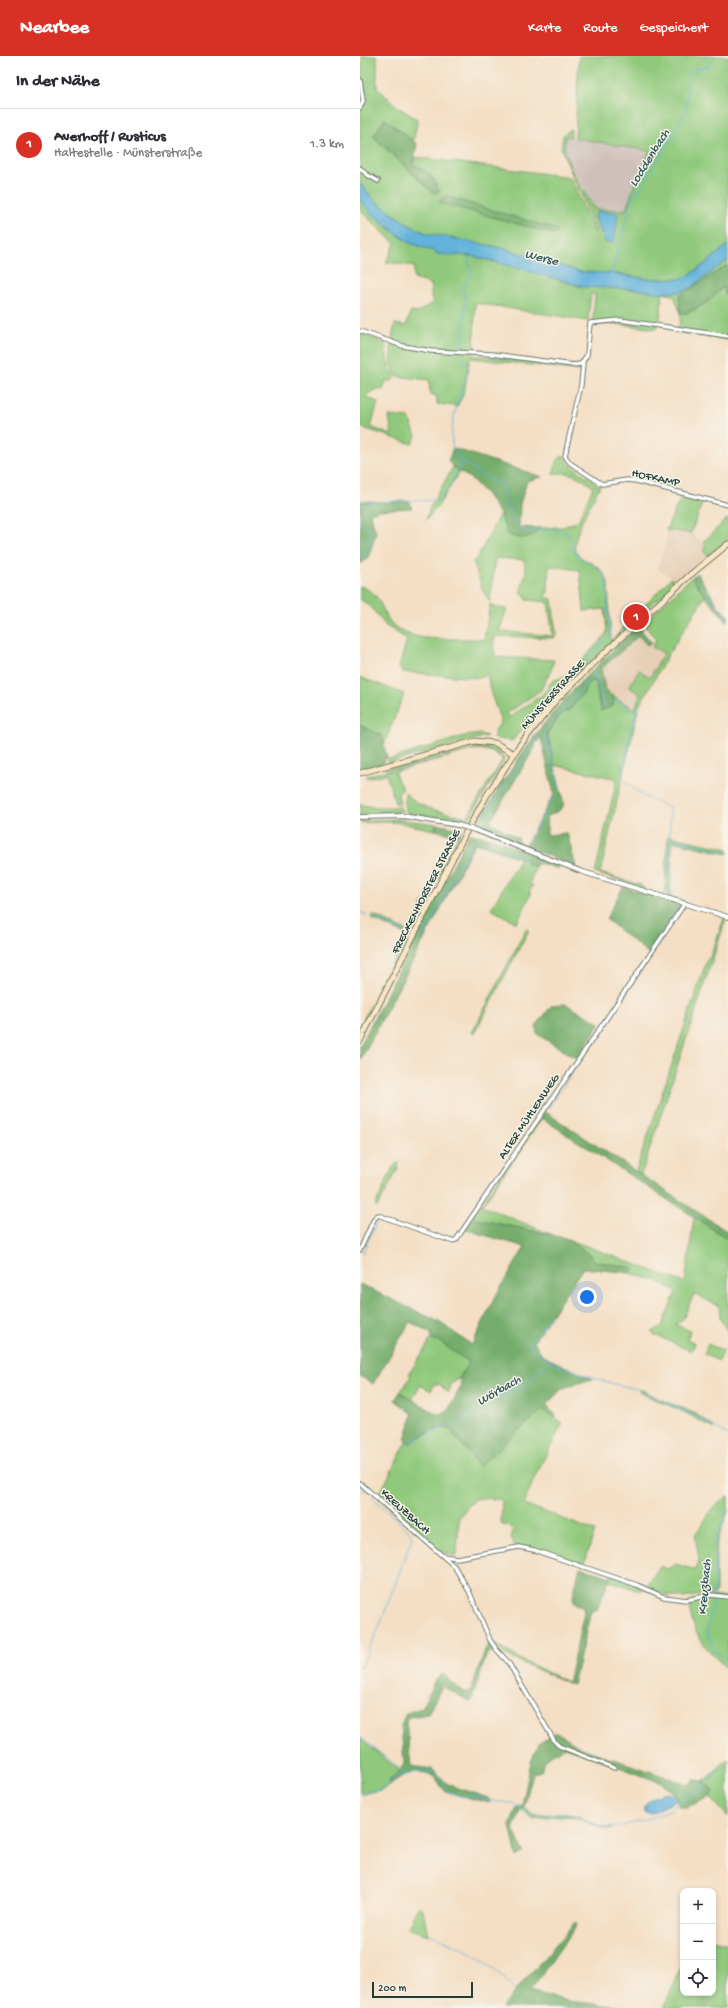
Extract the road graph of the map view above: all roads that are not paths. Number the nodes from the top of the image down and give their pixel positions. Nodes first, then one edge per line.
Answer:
1 (360, 80) edge
2 (360, 108) edge
3 (360, 168) edge
4 (378, 181) dead end
5 (360, 331) edge
6 (728, 336) edge
7 (583, 363) junction
8 (728, 505) edge
9 (728, 544) edge
10 (514, 754) junction
11 (360, 773) edge
12 (360, 817) edge
13 (685, 903) junction
14 (728, 917) edge
15 (360, 1041) edge
16 (360, 1250) edge
17 (360, 1483) edge
18 (438, 1554) junction
19 (457, 1558) junction
20 (454, 1566) junction
21 (728, 1597) edge
22 (614, 1768) dead end

1 - 2 street
3 - 4 street
5 - 7 street
6 - 7 street, HOFKAMP
7 - 8 street, HOFKAMP
9 - 10 main road, MÜNSTERSTRASSE
10 - 11 main road
10 - 15 main road, FRECKENHORSTER STRASSE
12 - 13 street, bridge
13 - 14 street
13 - 16 street, ALTER MÜHLENWEG
17 - 18 street, KREUZBACH
18 - 19 street
18 - 20 street, KREUZBACH
19 - 20 street
19 - 21 street
20 - 22 street, KREUZBACH

